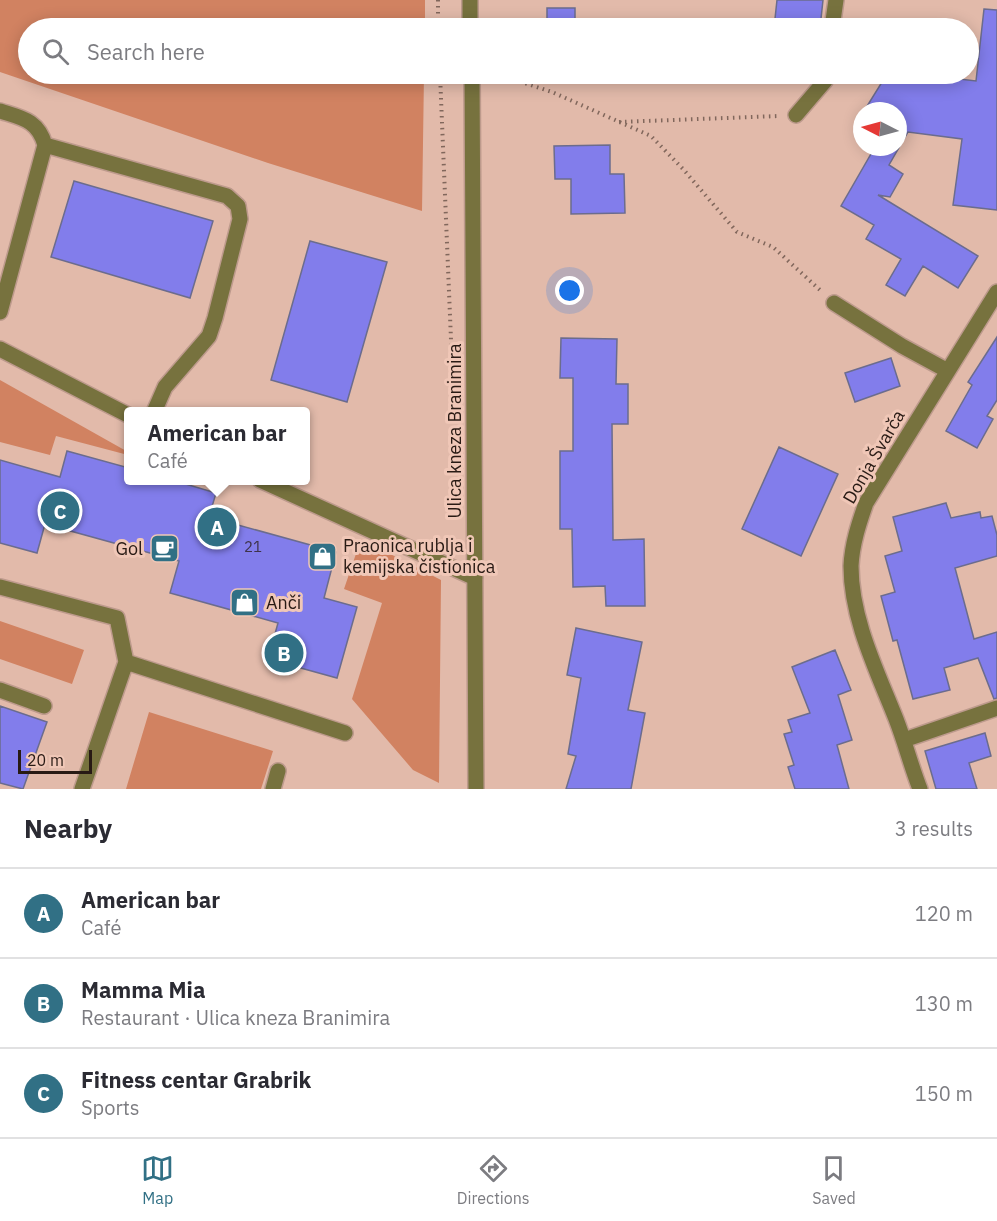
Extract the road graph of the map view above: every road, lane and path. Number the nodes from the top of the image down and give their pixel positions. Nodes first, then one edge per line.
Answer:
1 (438, 0) edge
2 (470, 0) edge
3 (836, 0) edge
4 (438, 18) edge
5 (470, 18) edge
6 (833, 18) edge
7 (472, 84) edge
8 (528, 84) edge
9 (822, 84) edge
10 (0, 111) edge
11 (796, 115) joint
12 (618, 122) junction
13 (45, 145) junction
14 (997, 292) edge
15 (834, 303) joint
16 (0, 312) edge
17 (0, 349) edge
18 (948, 371) junction
19 (156, 407) edge
20 (124, 412) edge
21 (271, 485) edge
22 (475, 578) junction
23 (0, 587) edge
24 (126, 662) junction
25 (0, 690) edge
26 (44, 706) dead end
27 (997, 708) edge
28 (345, 733) dead end
29 (904, 740) junction
30 (278, 771) dead end
31 (82, 789) edge
32 (273, 789) edge
33 (476, 789) edge
34 (920, 789) edge

1 - 4 path
2 - 5 street
3 - 6 street
7 - 22 street, Ulica kneza Branimira
8 - 12 path
9 - 11 street
10 - 13 street
11 - 12 path
12 - 15 path
13 - 16 street
13 - 19 street
14 - 18 street, Donja Švarča
15 - 18 street
17 - 20 street
18 - 29 street, Donja Švarča
21 - 22 street
22 - 33 street, Ulica kneza Branimira
23 - 24 street
24 - 28 street
24 - 31 street
25 - 26 street
27 - 29 street
29 - 34 street, Donja Švarča
30 - 32 street

